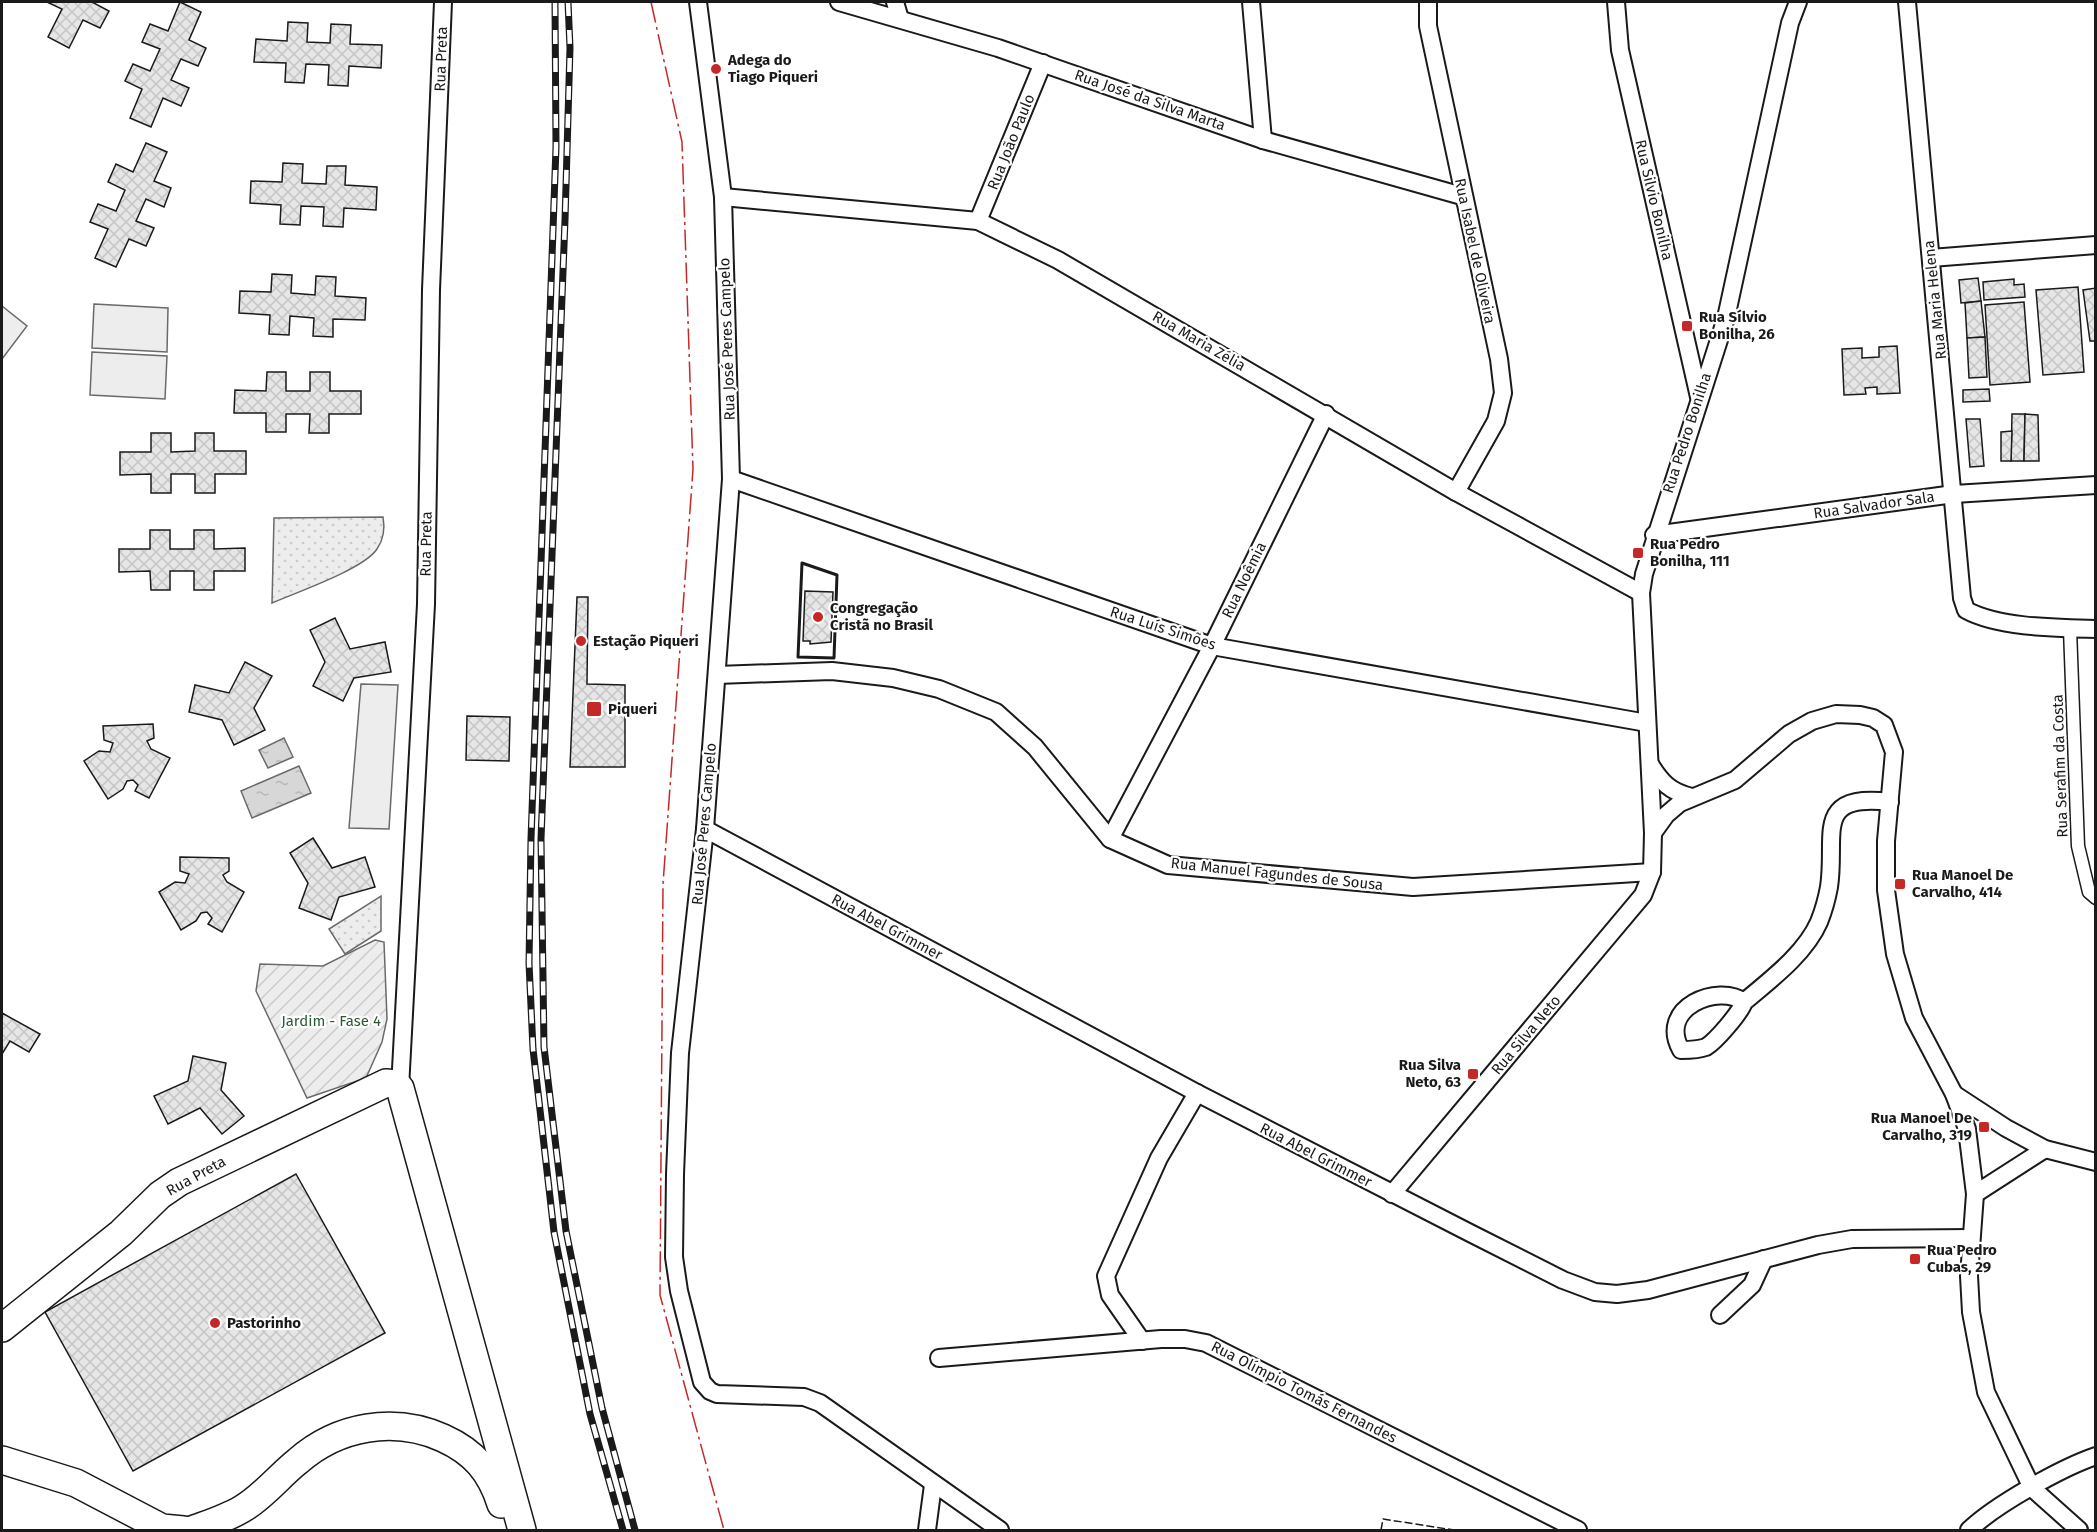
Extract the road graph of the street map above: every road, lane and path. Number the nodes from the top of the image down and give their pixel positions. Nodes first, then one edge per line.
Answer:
1 (443, 2) edge
2 (698, 2) edge
3 (839, 2) edge
4 (895, 2) edge
5 (1251, 2) edge
6 (1428, 2) edge
7 (1616, 2) edge
8 (1798, 2) edge
9 (1907, 2) edge
10 (900, 19) junction
11 (1043, 63) junction
12 (1263, 140) junction
13 (1462, 196) junction
14 (723, 198) junction
15 (978, 221) junction
16 (2096, 245) edge
17 (1931, 258) junction
18 (1699, 398) junction
19 (1326, 414) junction
20 (731, 479) junction
21 (2096, 485) edge
22 (1456, 492) junction
23 (1954, 494) junction
24 (1654, 535) junction
25 (1641, 593) junction
26 (2070, 629) junction
27 (2096, 629) edge
28 (1212, 646) junction
29 (717, 675) junction
30 (1647, 723) junction
31 (1649, 763) junction
32 (1692, 797) junction
33 (1890, 802) junction
34 (705, 829) junction
35 (1653, 833) junction
36 (1110, 839) junction
37 (1652, 872) junction
38 (2096, 898) edge
39 (1744, 1002) junction
40 (393, 1085) junction
41 (1197, 1093) junction
42 (1954, 1094) junction
43 (2045, 1149) junction
44 (2096, 1162) edge
45 (1392, 1194) junction
46 (1975, 1194) junction
47 (1971, 1238) junction
48 (1764, 1259) junction
49 (1720, 1315) dead end
50 (2, 1328) edge
51 (1142, 1341) junction
52 (939, 1358) dead end
53 (492, 1453) junction
54 (2096, 1456) edge
55 (2, 1460) edge
56 (933, 1485) junction
57 (2032, 1488) junction
58 (183, 1530) edge
59 (192, 1530) edge
60 (508, 1530) edge
61 (522, 1530) edge
62 (927, 1530) edge
63 (1000, 1530) edge
64 (1578, 1530) edge
65 (1969, 1530) edge
66 (2079, 1530) edge

1 - 40 street, Rua Preta
2 - 14 street, Rua José Peres Campelo
3 - 10 street, Rua José da Silva Marta
4 - 10 street
5 - 12 street
6 - 13 street, Rua Isabel de Oliveira
7 - 18 street, Rua Silvio Bonilha
8 - 18 street, Rua Pedro Bonilha
9 - 17 street, Rua Maria Helena
10 - 11 street, Rua José da Silva Marta
11 - 12 street, Rua José da Silva Marta
11 - 15 street, Rua João Paulo
12 - 13 street, Rua José da Silva Marta
13 - 22 street, Rua Isabel de Oliveira
14 - 15 street, Rua Maria Zélia
14 - 20 street, Rua José Peres Campelo
15 - 19 street, Rua Maria Zélia
16 - 17 street
17 - 23 street, Rua Maria Helena
18 - 24 street, Rua Pedro Bonilha
19 - 22 street, Rua Maria Zélia
19 - 28 street, Rua Noêmia
20 - 28 street, Rua Luís Simões
20 - 29 street, Rua José Peres Campelo
21 - 23 street, Rua Salvador Sala
22 - 25 street, Rua Maria Zélia
23 - 24 street, Rua Salvador Sala
23 - 26 street, Rua Maria Helena
24 - 25 street, Rua Pedro Bonilha
25 - 30 street, Rua Pedro Bonilha
26 - 27 street
26 - 38 street, Rua Serafim da Costa
28 - 30 street, Rua Luís Simões
28 - 36 street, Rua Noêmia
29 - 34 street, Rua José Peres Campelo
29 - 36 street, Rua Manuel Fagundes de Sousa
30 - 31 street, Rua Pedro Bonilha
31 - 32 street
31 - 35 street, Rua Pedro Bonilha
32 - 33 street
32 - 35 street
33 - 39 street
33 - 42 street
34 - 41 street, Rua Abel Grimmer
34 - 56 street, Rua José Peres Campelo
35 - 37 street, Rua Pedro Bonilha
36 - 37 street, Rua Manuel Fagundes de Sousa
37 - 45 street, Rua Silva Neto
39 - 39 street
40 - 50 main road, Rua Preta
40 - 53 main road
41 - 45 street, Rua Abel Grimmer
41 - 51 street
42 - 43 street
42 - 46 street
43 - 44 street
43 - 46 street
45 - 48 street, Rua Abel Grimmer
46 - 47 street
47 - 48 street, Rua Abel Grimmer
47 - 57 street
48 - 49 street
51 - 52 street, Rua Olímpio Tomás Fernandes
51 - 64 street, Rua Olímpio Tomás Fernandes
53 - 59 main road
53 - 60 main road
53 - 61 main road
54 - 57 street
55 - 58 main road
56 - 62 street
56 - 63 street, Rua José Peres Campelo
57 - 65 street
57 - 66 street

